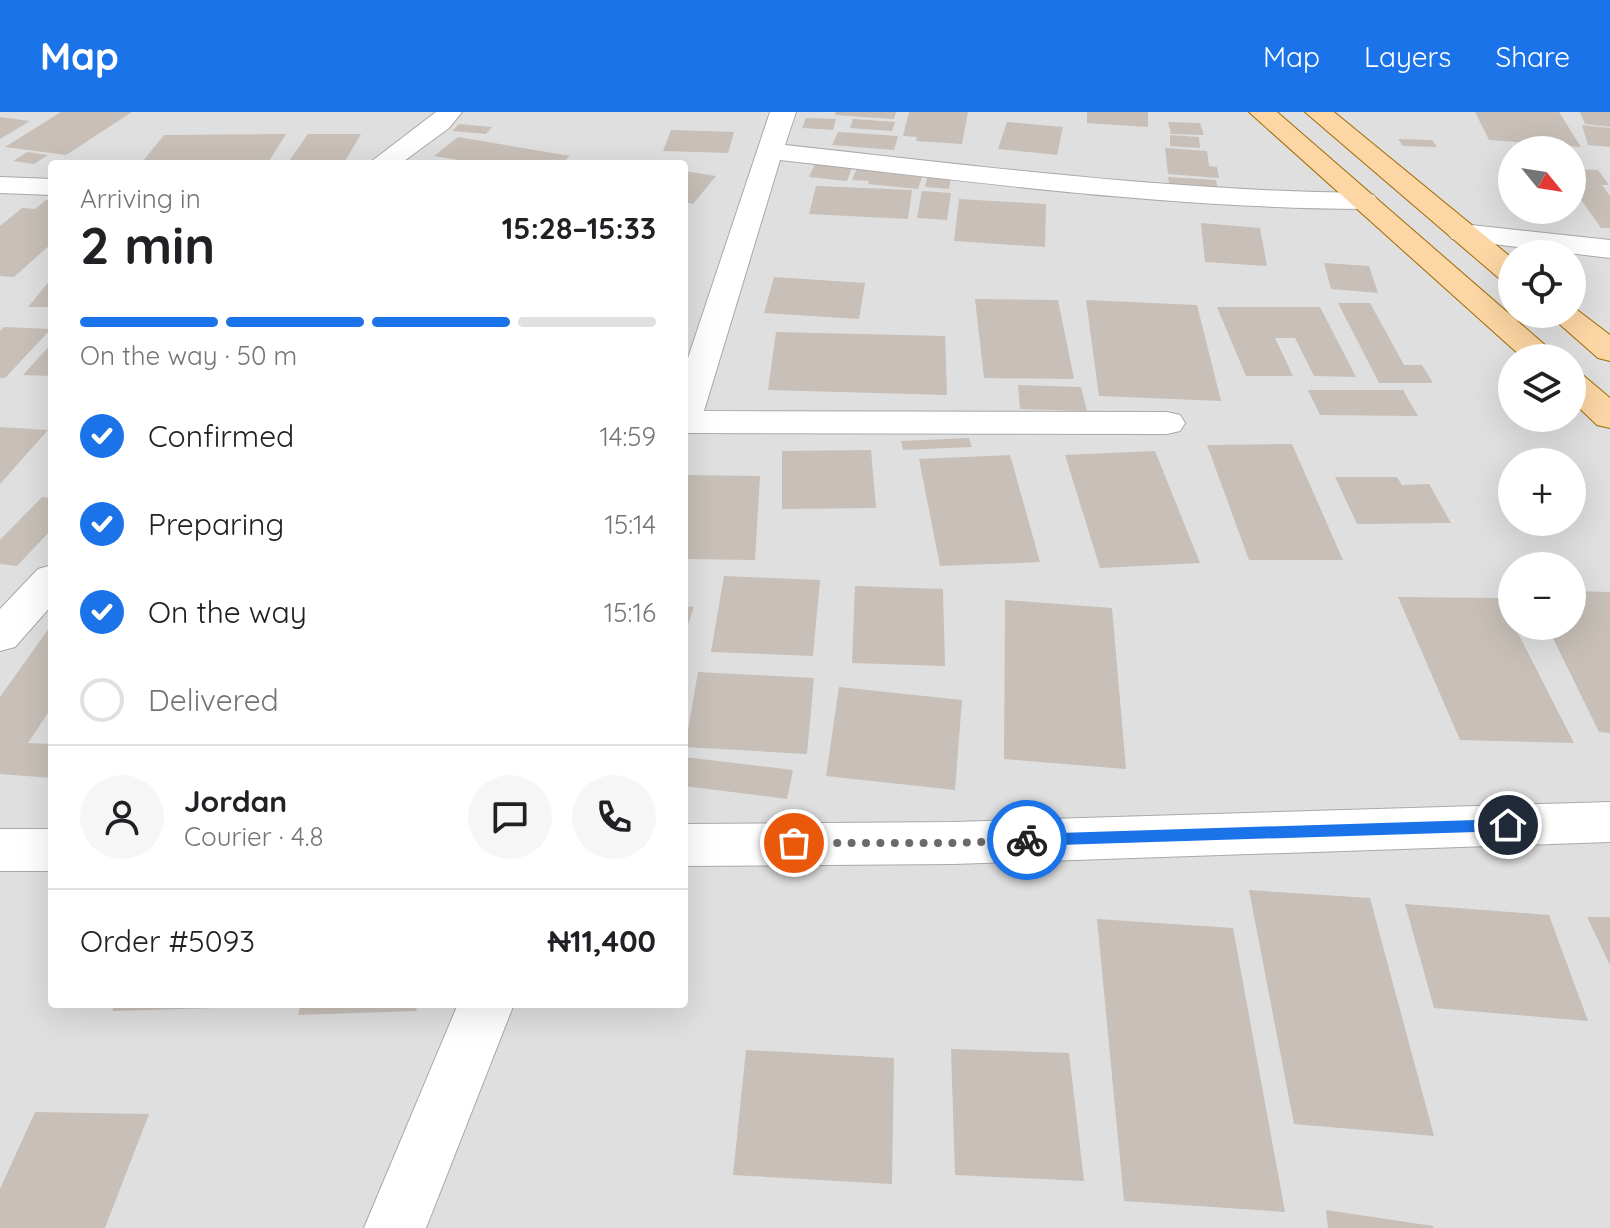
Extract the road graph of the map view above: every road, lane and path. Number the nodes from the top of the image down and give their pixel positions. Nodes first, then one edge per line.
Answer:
1 (449, 112) edge
2 (783, 112) edge
3 (1262, 112) edge
4 (1318, 112) edge
5 (769, 151) junction
6 (388, 160) edge
7 (0, 185) edge
8 (48, 187) edge
9 (1364, 201) junction
10 (1462, 233) junction
11 (1610, 249) edge
12 (1498, 262) edge
13 (1581, 328) edge
14 (1527, 344) edge
15 (1610, 351) edge
16 (1586, 396) edge
17 (688, 409) edge
18 (1610, 417) edge
19 (688, 420) edge
20 (1167, 423) dead end
21 (48, 583) edge
22 (0, 636) edge
23 (1610, 822) edge
24 (688, 845) edge
25 (0, 850) edge
26 (48, 850) edge
27 (484, 1008) edge
28 (395, 1228) edge

1 - 6 street
2 - 5 street
3 - 9 main road
4 - 10 main road
5 - 9 street
5 - 17 street
7 - 8 street
9 - 14 main road
10 - 11 street
10 - 12 main road
13 - 15 main road
16 - 18 main road
19 - 20 street
21 - 22 street
23 - 24 street
25 - 26 street
27 - 28 street

